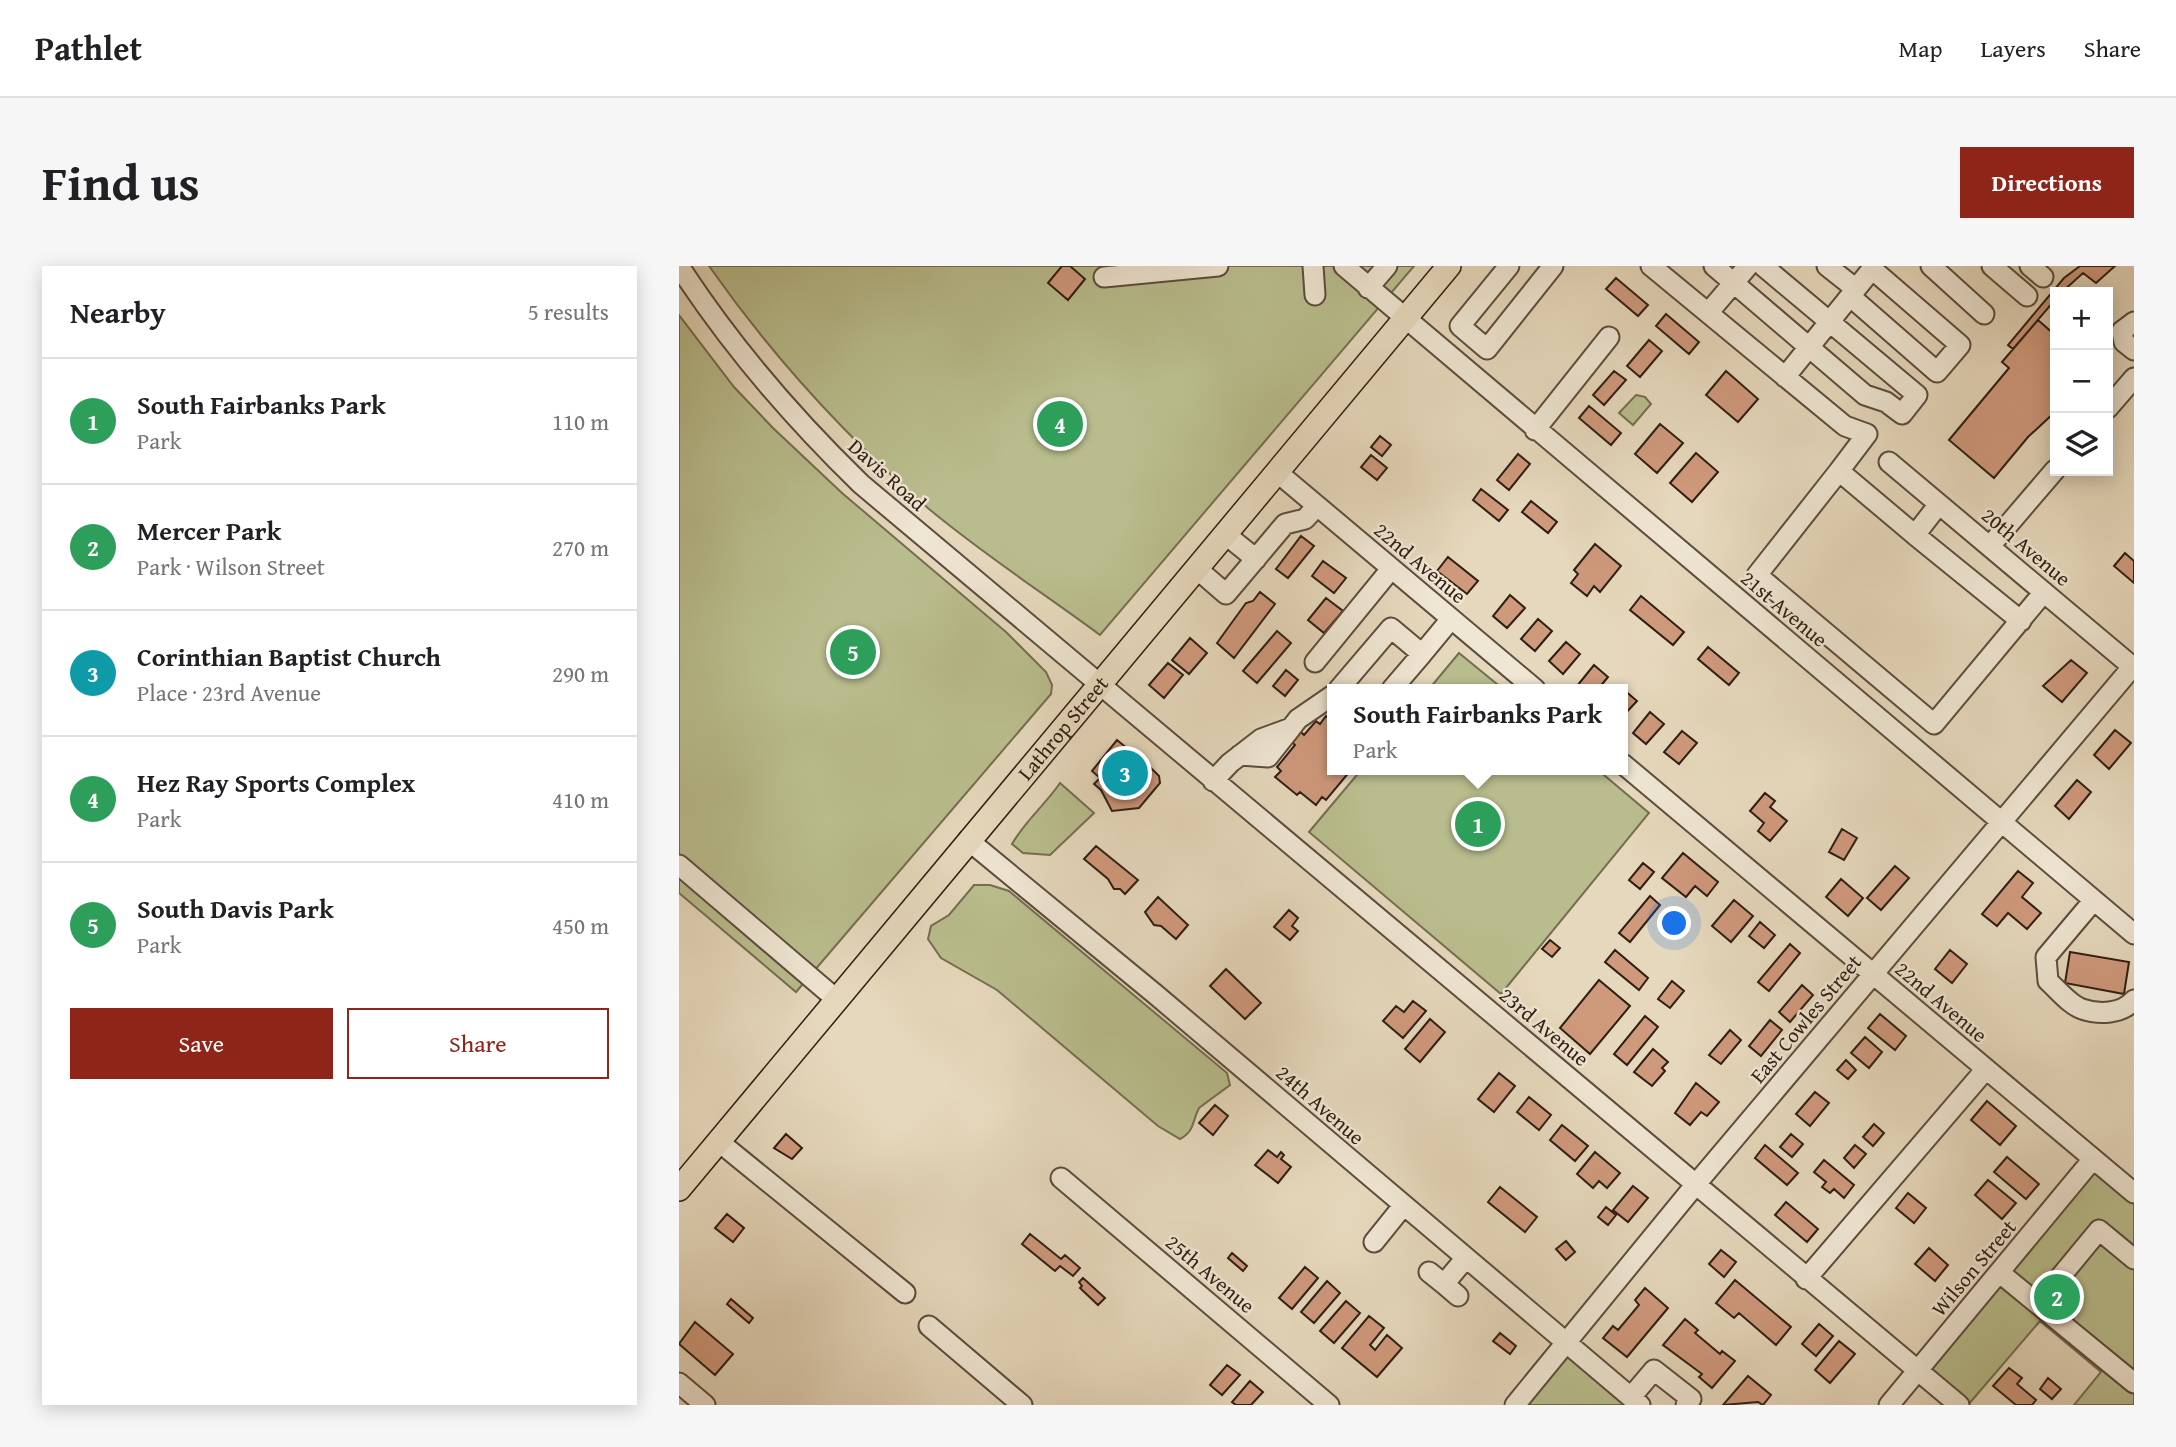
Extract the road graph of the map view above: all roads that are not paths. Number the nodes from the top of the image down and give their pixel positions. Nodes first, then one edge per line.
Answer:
1 (679, 266) edge
2 (1218, 266) edge
3 (1313, 266) edge
4 (1344, 266) edge
5 (1387, 266) edge
6 (1449, 266) edge
7 (1509, 266) edge
8 (1553, 266) edge
9 (1651, 266) edge
10 (1714, 266) edge
11 (1748, 266) edge
12 (1763, 266) edge
13 (1827, 266) edge
14 (1931, 266) edge
15 (1992, 266) edge
16 (1872, 267) edge
17 (1104, 277) dead end
18 (1734, 283) junction
19 (1368, 288) junction
20 (1853, 293) junction
21 (1315, 295) dead end
22 (2027, 296) dead end
23 (1708, 313) junction
24 (1985, 314) dead end
25 (1405, 318) junction
26 (1831, 322) junction
27 (2134, 322) edge
28 (1609, 337) dead end
29 (2129, 346) edge
30 (1810, 348) junction
31 (1785, 377) junction
32 (2134, 377) edge
33 (2113, 402) edge
34 (1535, 430) junction
35 (1889, 462) dead end
36 (1839, 471) junction
37 (1276, 472) junction
38 (2050, 476) edge
39 (1939, 504) junction
40 (1317, 506) junction
41 (1225, 534) junction
42 (1915, 534) junction
43 (1990, 546) junction
44 (1256, 559) junction
45 (1196, 568) junction
46 (1391, 569) junction
47 (2044, 592) junction
48 (1451, 619) junction
49 (2021, 621) junction
50 (1422, 653) junction
51 (1315, 662) dead end
52 (2133, 666) edge
53 (1100, 684) junction
54 (1346, 684) edge
55 (1396, 684) edge
56 (1529, 684) edge
57 (1327, 699) edge
58 (1628, 768) edge
59 (1213, 781) junction
60 (2002, 822) junction
61 (968, 841) junction
62 (679, 865) edge
63 (2094, 900) junction
64 (2134, 934) edge
65 (1874, 974) junction
66 (837, 999) junction
67 (2134, 1000) edge
68 (1986, 1069) junction
69 (718, 1141) junction
70 (2093, 1159) junction
71 (1061, 1178) dead end
72 (1696, 1185) junction
73 (679, 1189) edge
74 (2134, 1193) edge
75 (1403, 1206) junction
76 (1374, 1242) dead end
77 (1465, 1259) junction
78 (2134, 1259) edge
79 (2000, 1273) junction
80 (1806, 1279) junction
81 (1444, 1284) dead end
82 (905, 1293) dead end
83 (2038, 1304) junction
84 (929, 1326) dead end
85 (1566, 1343) junction
86 (1919, 1371) junction
87 (679, 1383) edge
88 (2134, 1383) edge
89 (1636, 1401) edge
90 (705, 1405) edge
91 (1022, 1405) edge
92 (1329, 1405) edge
93 (1515, 1405) edge
94 (1686, 1405) edge
95 (1889, 1405) edge
96 (1958, 1405) edge

1 - 53 street, Davis Road
2 - 17 street
3 - 21 street
4 - 19 street, 21st Avenue
5 - 19 street
6 - 25 main road, Lathrop Street
7 - 8 street
9 - 23 street
10 - 18 street
11 - 18 street
12 - 26 street
13 - 20 street
14 - 24 street
15 - 22 street
16 - 20 street
16 - 20 street
18 - 23 street
18 - 30 street
19 - 25 street, 21st Avenue
20 - 26 street
23 - 31 street
25 - 34 street, 21st Avenue
25 - 37 main road, Lathrop Street
26 - 30 street
26 - 30 street
27 - 29 street
28 - 34 street
30 - 31 street
31 - 36 street
32 - 33 street
34 - 60 street, 21st Avenue
35 - 39 street, 20th Avenue
36 - 42 street
36 - 49 street
37 - 40 street, 22nd Avenue
37 - 41 main road, Lathrop Street
38 - 43 street
39 - 42 street
39 - 43 street, 20th Avenue
40 - 44 street
40 - 46 street, 22nd Avenue
41 - 44 street
41 - 45 main road, Lathrop Street
42 - 49 street
43 - 47 street, 20th Avenue
44 - 45 street
45 - 53 main road, Lathrop Street
46 - 48 street, 22nd Avenue
46 - 51 street
47 - 49 street
47 - 52 street, 20th Avenue
48 - 50 street
48 - 56 street, 22nd Avenue
50 - 54 street
50 - 55 street
52 - 60 street, East Cowles Street
53 - 59 street, 23rd Avenue
53 - 61 main road, Lathrop Street
57 - 59 street
58 - 65 street, 22nd Avenue
59 - 72 street, 23rd Avenue
60 - 63 street, 21st Avenue
60 - 65 street, East Cowles Street
61 - 66 main road, Lathrop Street
61 - 75 street, 24th Avenue
62 - 66 street
63 - 64 street, 21st Avenue
63 - 67 street
65 - 68 street, 22nd Avenue
65 - 72 street, East Cowles Street
66 - 69 main road, Lathrop Street
68 - 70 street, 22nd Avenue
68 - 80 street
69 - 73 main road, Lathrop Street
69 - 82 street
70 - 74 street, 22nd Avenue
70 - 79 street, Wilson Street
71 - 92 street, 25th Avenue
72 - 80 street, 23rd Avenue
72 - 85 street, East Cowles Street
75 - 76 street
75 - 77 street, 24th Avenue
77 - 81 street
77 - 85 street, 24th Avenue
78 - 83 street
79 - 83 street
79 - 86 street, Wilson Street
80 - 86 street, 23rd Avenue
83 - 88 street
84 - 91 street
85 - 89 street, 24th Avenue
85 - 93 street, East Cowles Street
86 - 95 street, Wilson Street
86 - 96 street, 23rd Avenue
87 - 90 street
89 - 94 street

